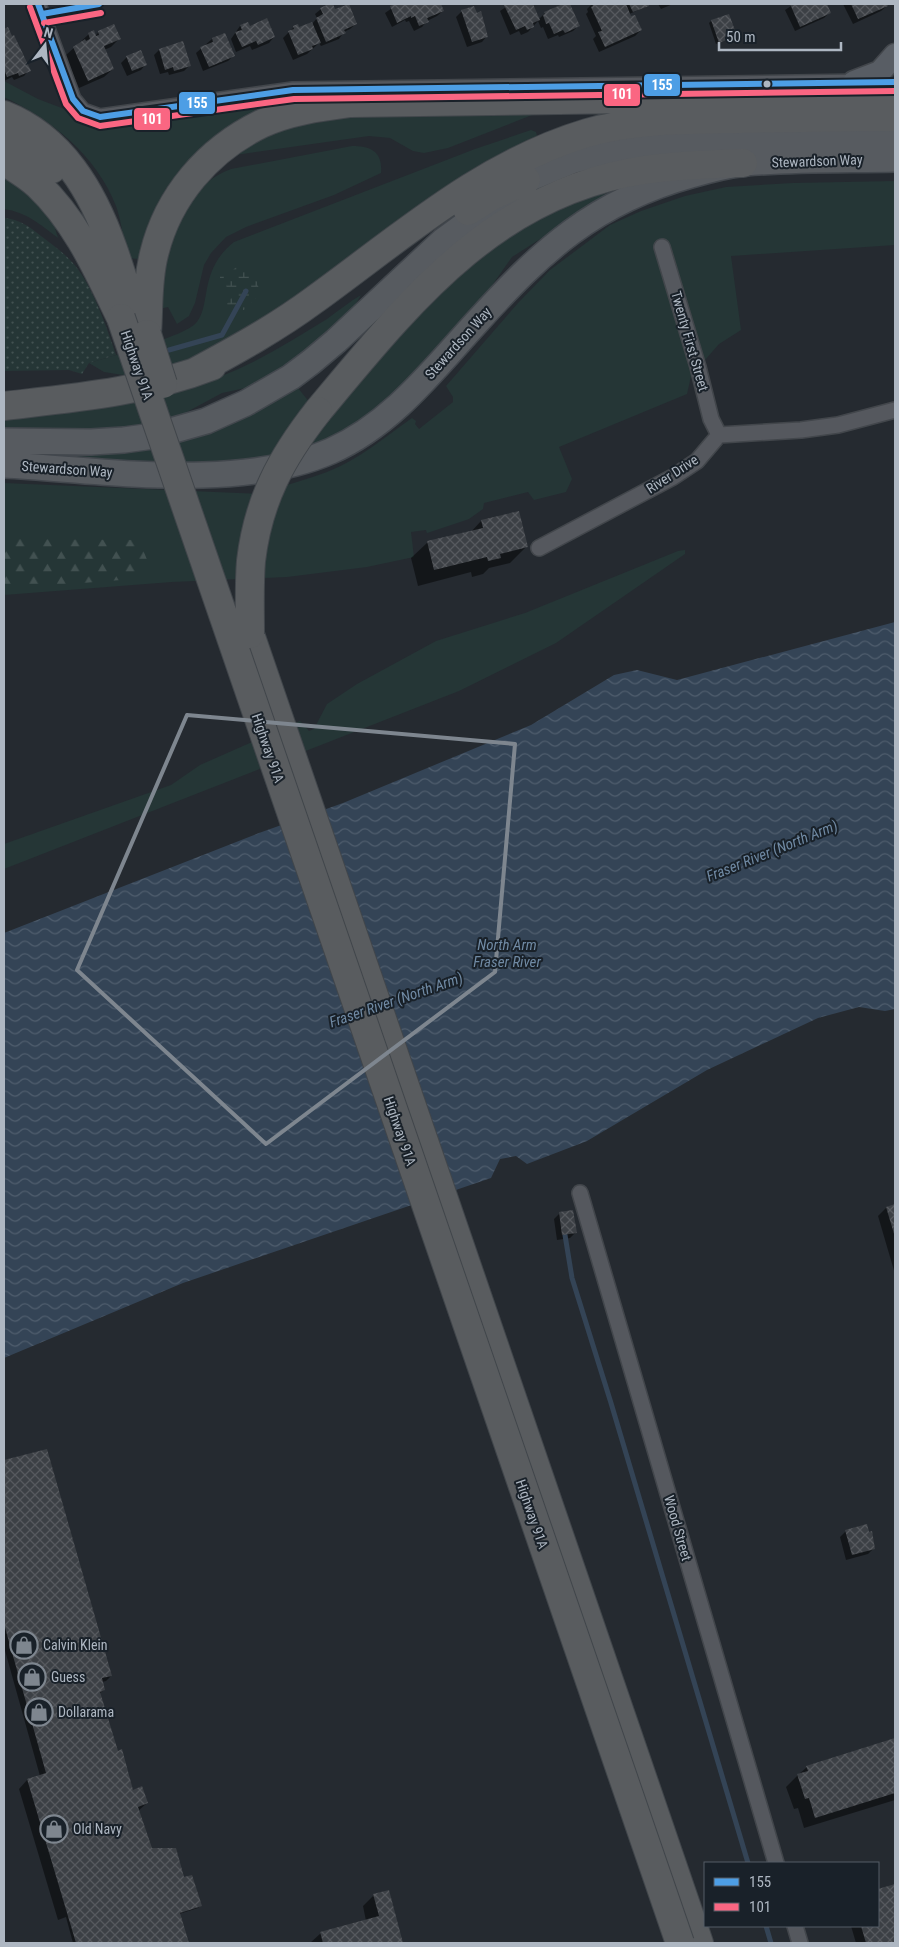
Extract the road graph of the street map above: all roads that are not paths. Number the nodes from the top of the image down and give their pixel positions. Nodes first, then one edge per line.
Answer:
1 (38, 4) edge
2 (895, 55) edge
3 (854, 82) junction
4 (895, 82) edge
5 (895, 95) edge
6 (4, 115) edge
7 (895, 117) edge
8 (4, 136) edge
9 (895, 136) edge
10 (895, 159) edge
11 (4, 160) edge
12 (742, 163) junction
13 (526, 180) junction
14 (662, 247) dead end
15 (138, 319) junction
16 (195, 372) junction
17 (4, 406) edge
18 (895, 410) edge
19 (719, 435) junction
20 (4, 441) edge
21 (4, 465) edge
22 (539, 548) dead end
23 (250, 634) junction
24 (580, 1193) dead end
25 (776, 1862) edge
26 (795, 1927) edge
27 (680, 1943) edge
28 (699, 1943) edge
29 (800, 1943) edge

1 - 3 street
2 - 3 main road
3 - 4 street
5 - 15 highway
6 - 15 highway
7 - 16 highway
8 - 15 highway
9 - 13 main road, Stewardson Way
10 - 12 main road, Stewardson Way
11 - 15 highway
12 - 21 main road, Stewardson Way
12 - 23 highway, bridge
13 - 16 highway
13 - 20 main road, Stewardson Way
14 - 19 street, Twenty First Street
15 - 23 highway, Highway 91A, bridge
15 - 27 highway, Highway 91A, bridge
16 - 17 highway
18 - 19 street
19 - 22 street, River Drive
23 - 28 highway, Highway 91A
24 - 25 street, Wood Street
26 - 29 street

